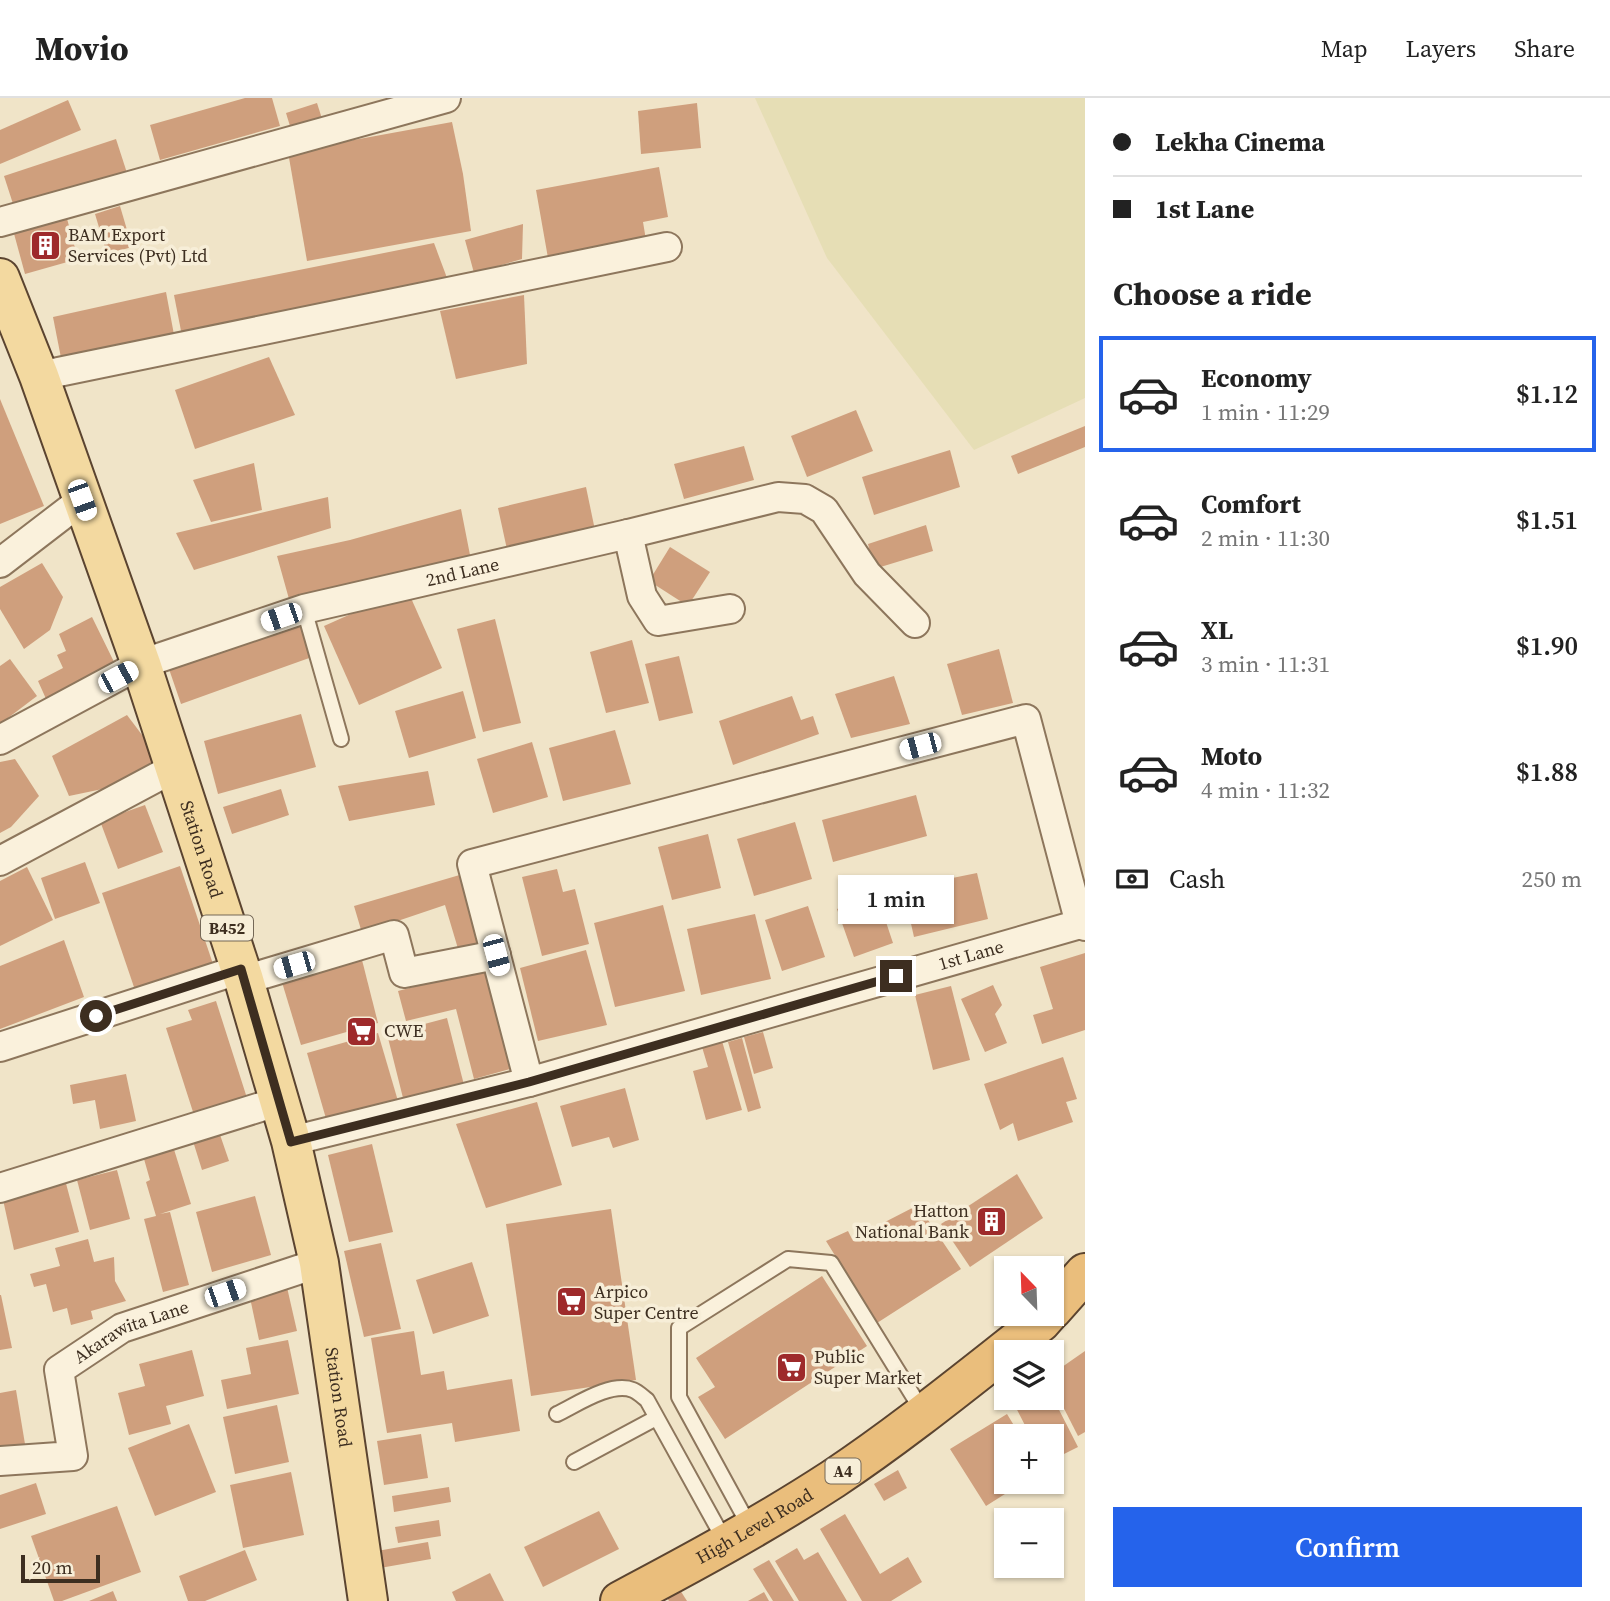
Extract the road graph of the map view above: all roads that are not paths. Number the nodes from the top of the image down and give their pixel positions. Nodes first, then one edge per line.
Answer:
1 (446, 98) edge
2 (0, 222) edge
3 (667, 247) dead end
4 (0, 278) edge
5 (39, 376) junction
6 (82, 500) junction
7 (628, 534) junction
8 (0, 563) edge
9 (304, 609) junction
10 (730, 609) dead end
11 (915, 623) dead end
12 (141, 664) junction
13 (341, 739) dead end
14 (0, 740) edge
15 (176, 767) junction
16 (0, 861) edge
17 (1082, 925) edge
18 (496, 955) junction
19 (242, 974) junction
20 (0, 1047) edge
21 (529, 1082) junction
22 (280, 1101) junction
23 (291, 1142) junction
24 (0, 1188) edge
25 (319, 1264) junction
26 (1085, 1273) edge
27 (1064, 1297) edge
28 (1036, 1326) edge
29 (924, 1413) junction
30 (557, 1414) dead end
31 (656, 1418) junction
32 (0, 1461) edge
33 (574, 1462) dead end
34 (739, 1537) junction
35 (368, 1601) edge
36 (620, 1601) edge

1 - 2 street
3 - 5 street
4 - 5 main road, Station Road / B452
5 - 6 main road, Station Road / B452
6 - 8 street
6 - 12 main road, Station Road / B452
7 - 9 street, 2nd Lane
7 - 10 street
7 - 11 street, 2nd Lane
9 - 12 street, 2nd Lane
9 - 13 lane
12 - 14 street, 2nd Lane
12 - 15 main road, Station Road / B452
15 - 16 street
15 - 19 main road, Station Road / B452
17 - 18 street
17 - 21 street, 1st Lane
18 - 19 street
18 - 21 street
19 - 20 street
19 - 22 main road, Station Road / B452
21 - 23 street, 1st Lane
22 - 23 main road, Station Road / B452
22 - 24 street
23 - 25 main road, Station Road / B452
25 - 32 street, Akarawita Lane
25 - 35 main road, Station Road / B452
26 - 27 highway
28 - 29 highway, High Level Road / A4
29 - 34 highway, High Level Road / A4
29 - 34 lane
30 - 31 lane
31 - 33 lane
31 - 34 lane
34 - 36 highway, High Level Road / A4

